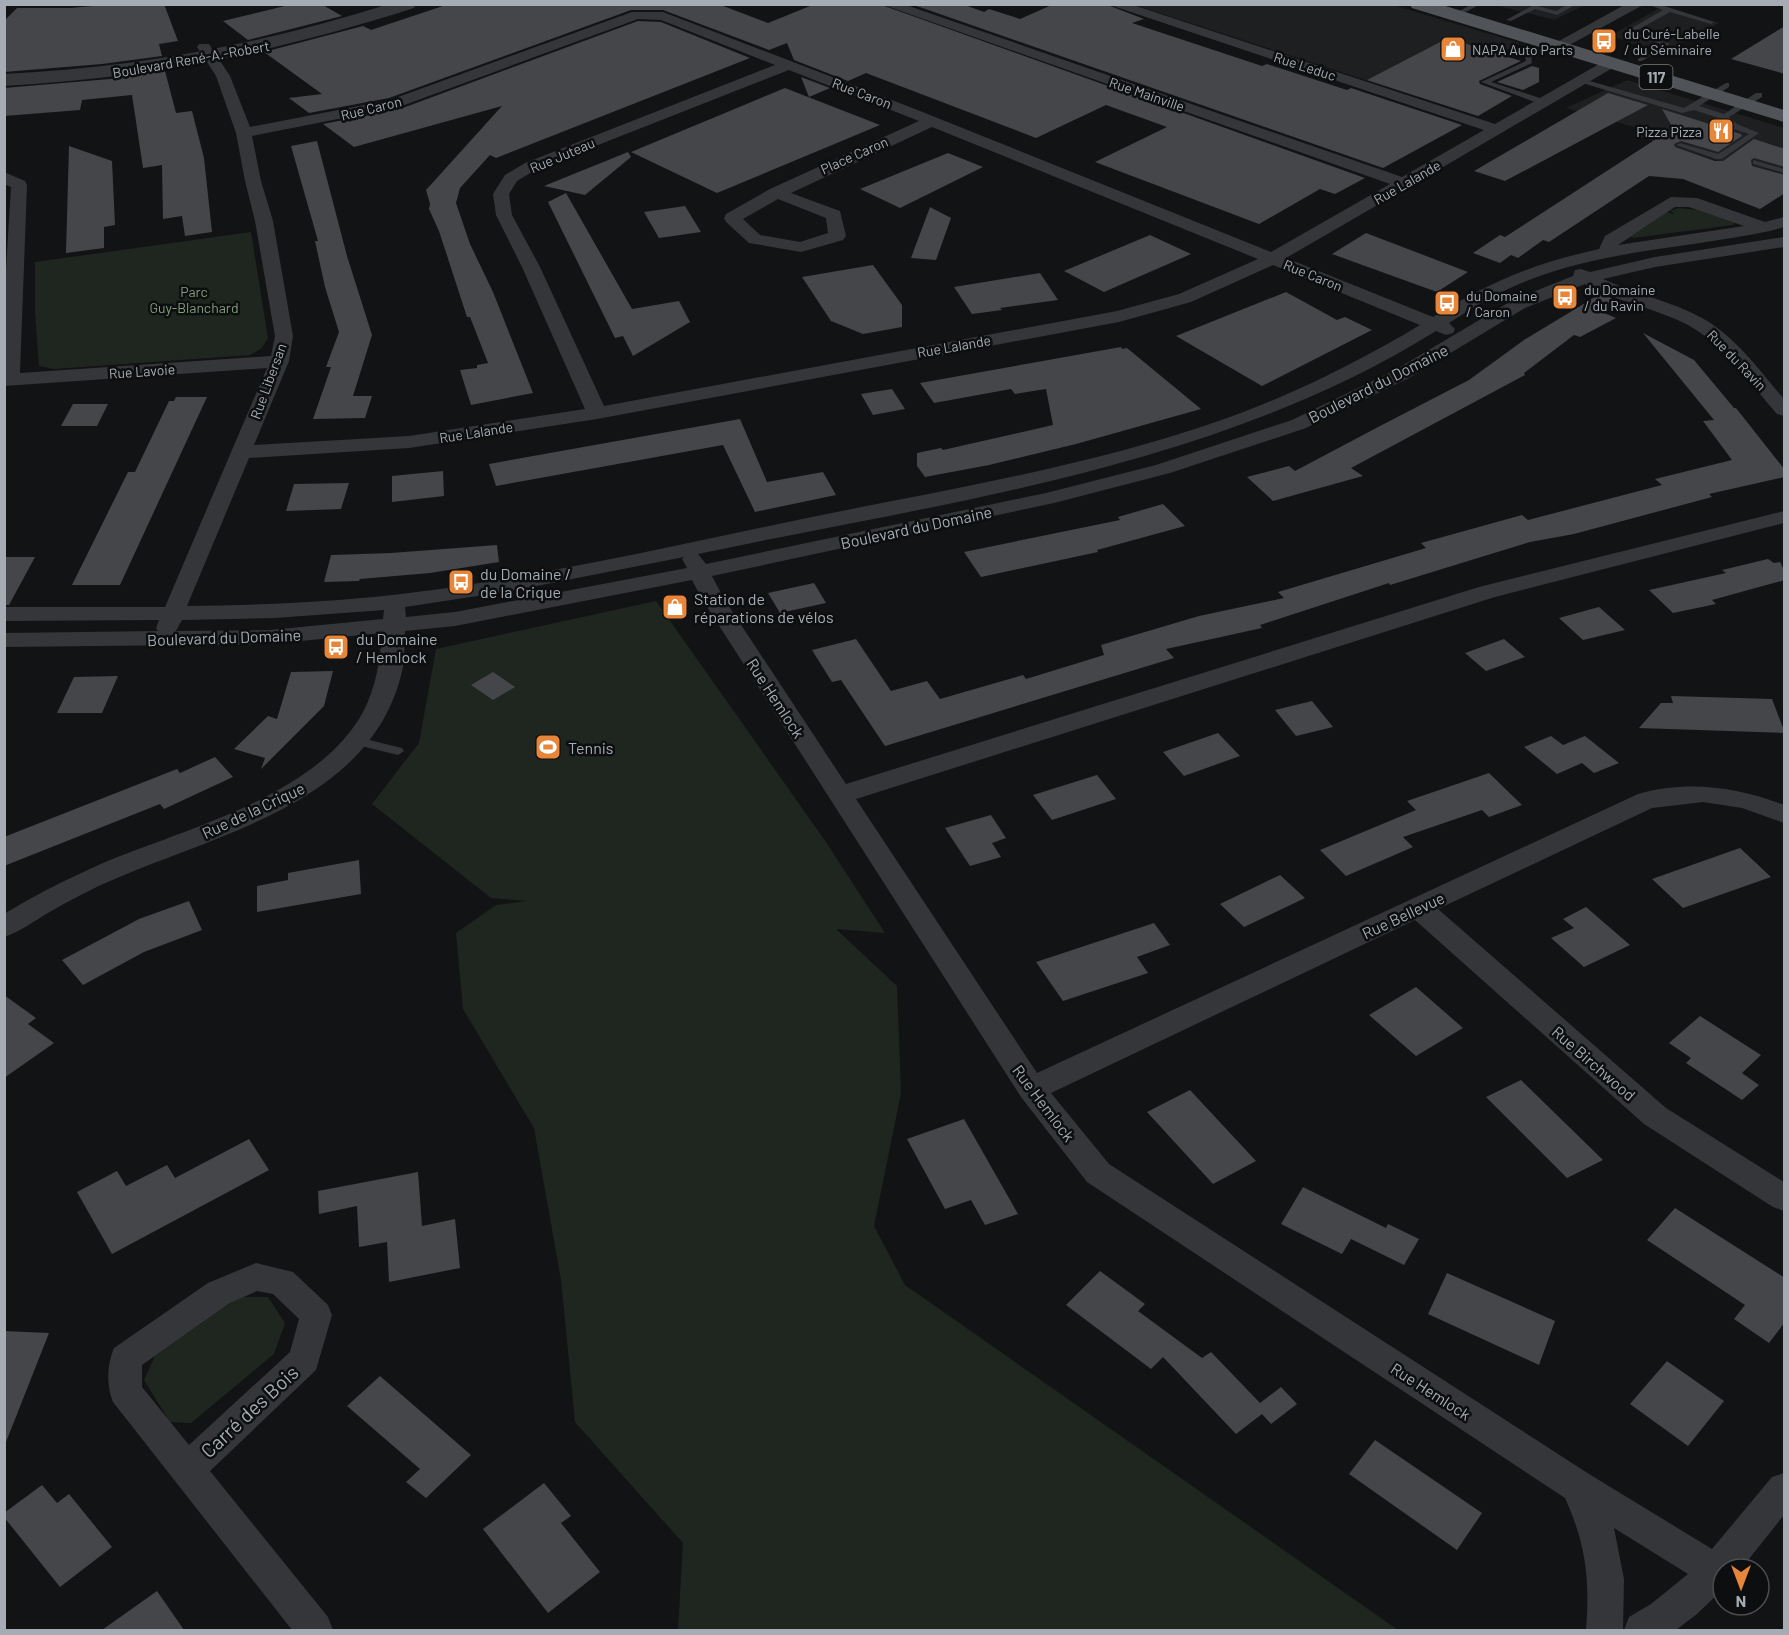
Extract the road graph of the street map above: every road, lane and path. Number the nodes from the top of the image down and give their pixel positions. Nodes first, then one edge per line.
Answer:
1 (367, 4) edge
2 (408, 4) edge
3 (888, 4) edge
4 (1114, 4) edge
5 (1418, 4) edge
6 (1574, 4) edge
7 (1612, 4) edge
8 (1638, 4) edge
9 (1650, 4) edge
10 (1465, 8) edge
11 (1669, 10) junction
12 (1509, 20) junction
13 (1711, 22) dead end
14 (1554, 42) junction
15 (207, 53) junction
16 (1640, 60) junction
17 (1611, 63) junction
18 (788, 65) junction
19 (4, 68) edge
20 (4, 80) edge
21 (1582, 80) junction
22 (1719, 89) junction
23 (1752, 99) junction
24 (1543, 102) junction
25 (1785, 102) edge
26 (1693, 107) junction
27 (1785, 116) edge
28 (1725, 117) junction
29 (932, 121) junction
30 (1496, 129) junction
31 (244, 133) junction
32 (1680, 145) dead end
33 (1756, 162) dead end
34 (1785, 171) edge
35 (4, 177) edge
36 (1406, 184) junction
37 (776, 193) junction
38 (1785, 222) edge
39 (1766, 227) junction
40 (1785, 233) edge
41 (1785, 242) edge
42 (1606, 252) junction
43 (1272, 259) junction
44 (1563, 263) junction
45 (1640, 265) junction
46 (1586, 278) junction
47 (1650, 304) junction
48 (1434, 324) junction
49 (1466, 336) junction
50 (279, 361) junction
51 (7, 380) edge
52 (1785, 410) edge
53 (597, 413) junction
54 (241, 452) junction
55 (1785, 518) edge
56 (688, 549) junction
57 (700, 572) junction
58 (395, 601) junction
59 (173, 613) junction
60 (4, 614) edge
61 (396, 626) junction
62 (162, 639) junction
63 (4, 640) edge
64 (357, 741) junction
65 (398, 751) dead end
66 (839, 795) junction
67 (1785, 814) edge
68 (1419, 908) junction
69 (4, 927) edge
70 (1031, 1089) junction
71 (1785, 1198) edge
72 (187, 1469) junction
73 (1577, 1486) junction
74 (1785, 1489) edge
75 (1729, 1557) edge
76 (1711, 1568) edge
77 (1711, 1577) edge
78 (315, 1630) edge
79 (1604, 1630) edge
80 (1642, 1630) edge

1 - 15 street, Boulevard René-A.-Robert
2 - 15 street, Boulevard René-A.-Robert
3 - 36 street, Rue Mainville
4 - 30 street, Rue Leduc
5 - 10 main road, 117
6 - 12 lane
7 - 14 street
8 - 14 street
9 - 11 lane
10 - 12 main road, 117
10 - 14 main road, 117
11 - 13 lane
11 - 16 lane
12 - 14 main road, 117
14 - 16 main road, 117
14 - 17 main road, 117
14 - 24 lane
15 - 19 street, Boulevard René-A.-Robert
15 - 20 street, Boulevard René-A.-Robert
15 - 31 street, Rue Libersan
16 - 22 main road, 117
17 - 21 street, Rue Lalande
17 - 22 main road, 117
18 - 29 street, Rue Caron
18 - 31 street, Rue Caron
18 - 53 street, Rue Juteau
21 - 24 street, Rue Lalande
21 - 26 lane
22 - 23 main road, 117
22 - 26 lane
23 - 25 main road, 117
23 - 27 main road, 117
23 - 28 lane
24 - 30 street, Rue Lalande
26 - 28 lane
28 - 32 lane
29 - 37 street, Place Caron
29 - 43 street, Rue Caron
30 - 36 street, Rue Lalande
31 - 50 street, Rue Libersan
33 - 34 lane
35 - 51 street
36 - 43 street, Rue Lalande
37 - 37 street, Place Caron
38 - 39 street, Boulevard du Domaine
39 - 40 street
39 - 42 street, Boulevard du Domaine
39 - 42 street
41 - 45 street, Boulevard du Domaine
42 - 44 street, Boulevard du Domaine
43 - 48 street, Rue Caron
43 - 53 street, Rue Lalande
44 - 46 street, Rue du Ravin
44 - 48 street, Boulevard du Domaine
45 - 46 street, Boulevard du Domaine
45 - 47 street
46 - 47 street, Rue du Ravin
46 - 49 street, Boulevard du Domaine
47 - 52 street, Rue du Ravin
48 - 49 street, Rue Caron
48 - 56 street, Boulevard du Domaine
49 - 57 street, Boulevard du Domaine
50 - 51 street, Rue Lavoie
50 - 54 street, Rue Libersan
53 - 54 street, Rue Lalande
54 - 59 street, Rue Libersan
55 - 66 street
56 - 57 street, Rue Hemlock
56 - 58 street, Boulevard du Domaine
57 - 61 street, Boulevard du Domaine
57 - 66 street, Rue Hemlock
58 - 59 street, Boulevard du Domaine
58 - 61 street, Rue de la Crique
59 - 60 street, Boulevard du Domaine
59 - 62 street, Rue Libersan
61 - 62 street, Boulevard du Domaine
61 - 64 street, Rue de la Crique
62 - 63 street, Boulevard du Domaine
64 - 65 lane
64 - 69 street, Rue de la Crique
66 - 70 street, Rue Hemlock
67 - 68 street, Rue Bellevue
68 - 70 street, Rue Bellevue
68 - 71 street, Rue Birchwood
70 - 73 street, Rue Hemlock
72 - 72 street, Carré des Bois
72 - 78 street, Carré des Bois
73 - 76 street, Rue Hemlock
73 - 79 street
74 - 75 street
77 - 80 street

